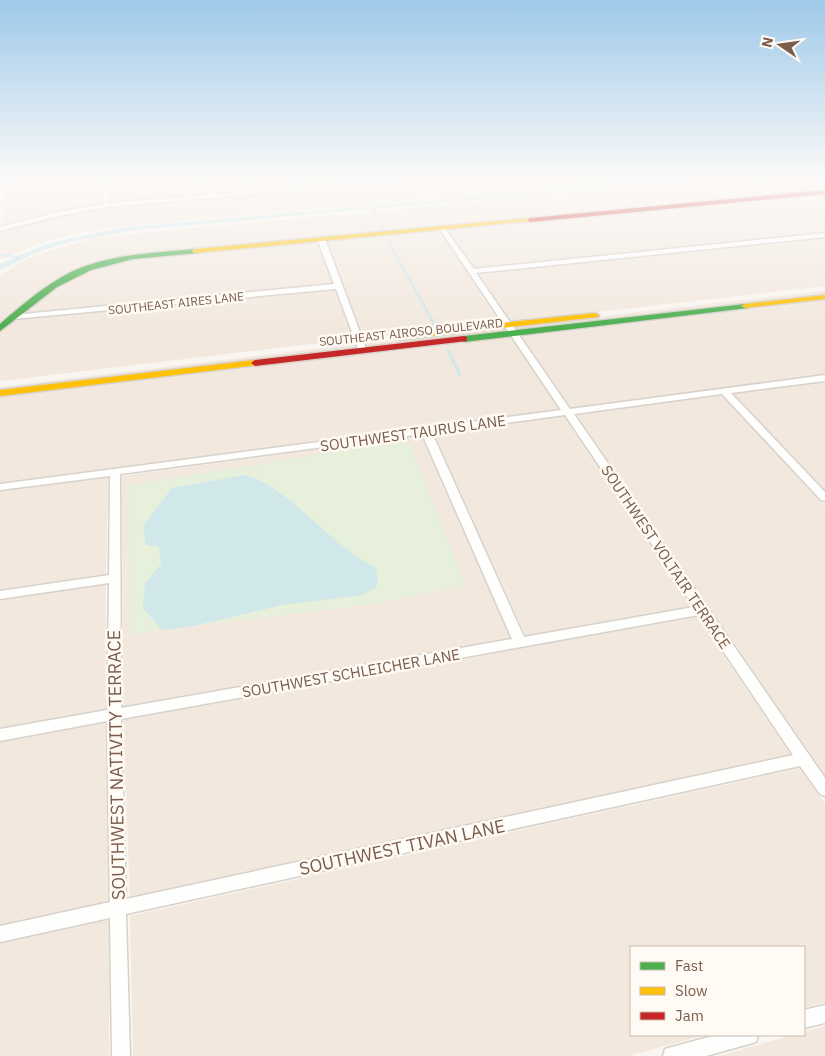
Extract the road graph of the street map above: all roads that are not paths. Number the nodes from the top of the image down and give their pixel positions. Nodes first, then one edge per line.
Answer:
1 (417, 230) edge
2 (444, 230) edge
3 (825, 236) edge
4 (321, 239) junction
5 (473, 271) junction
6 (339, 286) junction
7 (825, 288) edge
8 (825, 297) edge
9 (13, 318) junction
10 (508, 325) junction
11 (0, 328) edge
12 (515, 335) junction
13 (361, 346) junction
14 (825, 378) edge
15 (0, 384) edge
16 (724, 391) junction
17 (0, 393) edge
18 (568, 412) junction
19 (426, 431) junction
20 (115, 473) junction
21 (0, 487) edge
22 (825, 498) edge
23 (113, 578) junction
24 (0, 594) edge
25 (702, 610) junction
26 (520, 643) junction
27 (114, 716) junction
28 (0, 735) edge
29 (804, 759) junction
30 (825, 790) edge
31 (119, 909) junction
32 (0, 934) edge
33 (825, 1014) edge
34 (805, 1020) edge
35 (746, 1036) edge
36 (705, 1052) edge
37 (121, 1056) edge
38 (672, 1056) edge

1 - 4 main road
2 - 5 street, SOUTHWEST VOLTAIR TERRACE
3 - 5 street
4 - 6 street
4 - 9 main road
5 - 10 street, SOUTHWEST VOLTAIR TERRACE
6 - 9 street, SOUTHEAST AIRES LANE
6 - 13 street
7 - 10 main road, SOUTHEAST AIROSO BOULEVARD
8 - 12 main road, SOUTHEAST AIROSO BOULEVARD
9 - 11 main road
10 - 12 street, SOUTHWEST VOLTAIR TERRACE
10 - 13 main road, SOUTHEAST AIROSO BOULEVARD
12 - 13 main road, SOUTHEAST AIROSO BOULEVARD
12 - 18 street, SOUTHWEST VOLTAIR TERRACE
13 - 15 main road, SOUTHEAST AIROSO BOULEVARD
13 - 17 main road, SOUTHEAST AIROSO BOULEVARD
14 - 16 street, SOUTHWEST TAURUS LANE
16 - 18 street, SOUTHWEST TAURUS LANE
16 - 22 street
18 - 19 street, SOUTHWEST TAURUS LANE
18 - 25 street, SOUTHWEST VOLTAIR TERRACE
19 - 20 street, SOUTHWEST TAURUS LANE
19 - 26 street
20 - 21 street, SOUTHWEST TAURUS LANE
20 - 23 street, SOUTHWEST NATIVITY TERRACE
23 - 24 street
23 - 27 street, SOUTHWEST NATIVITY TERRACE
25 - 26 street, SOUTHWEST SCHLEICHER LANE
25 - 29 street, SOUTHWEST VOLTAIR TERRACE
26 - 27 street, SOUTHWEST SCHLEICHER LANE
27 - 28 street, SOUTHWEST SCHLEICHER LANE
27 - 31 street, SOUTHWEST NATIVITY TERRACE
29 - 30 street, SOUTHWEST VOLTAIR TERRACE
29 - 31 street, SOUTHWEST TIVAN LANE
31 - 32 street, SOUTHWEST TIVAN LANE
31 - 37 street, SOUTHWEST NATIVITY TERRACE
33 - 34 street
35 - 36 street
36 - 38 street

